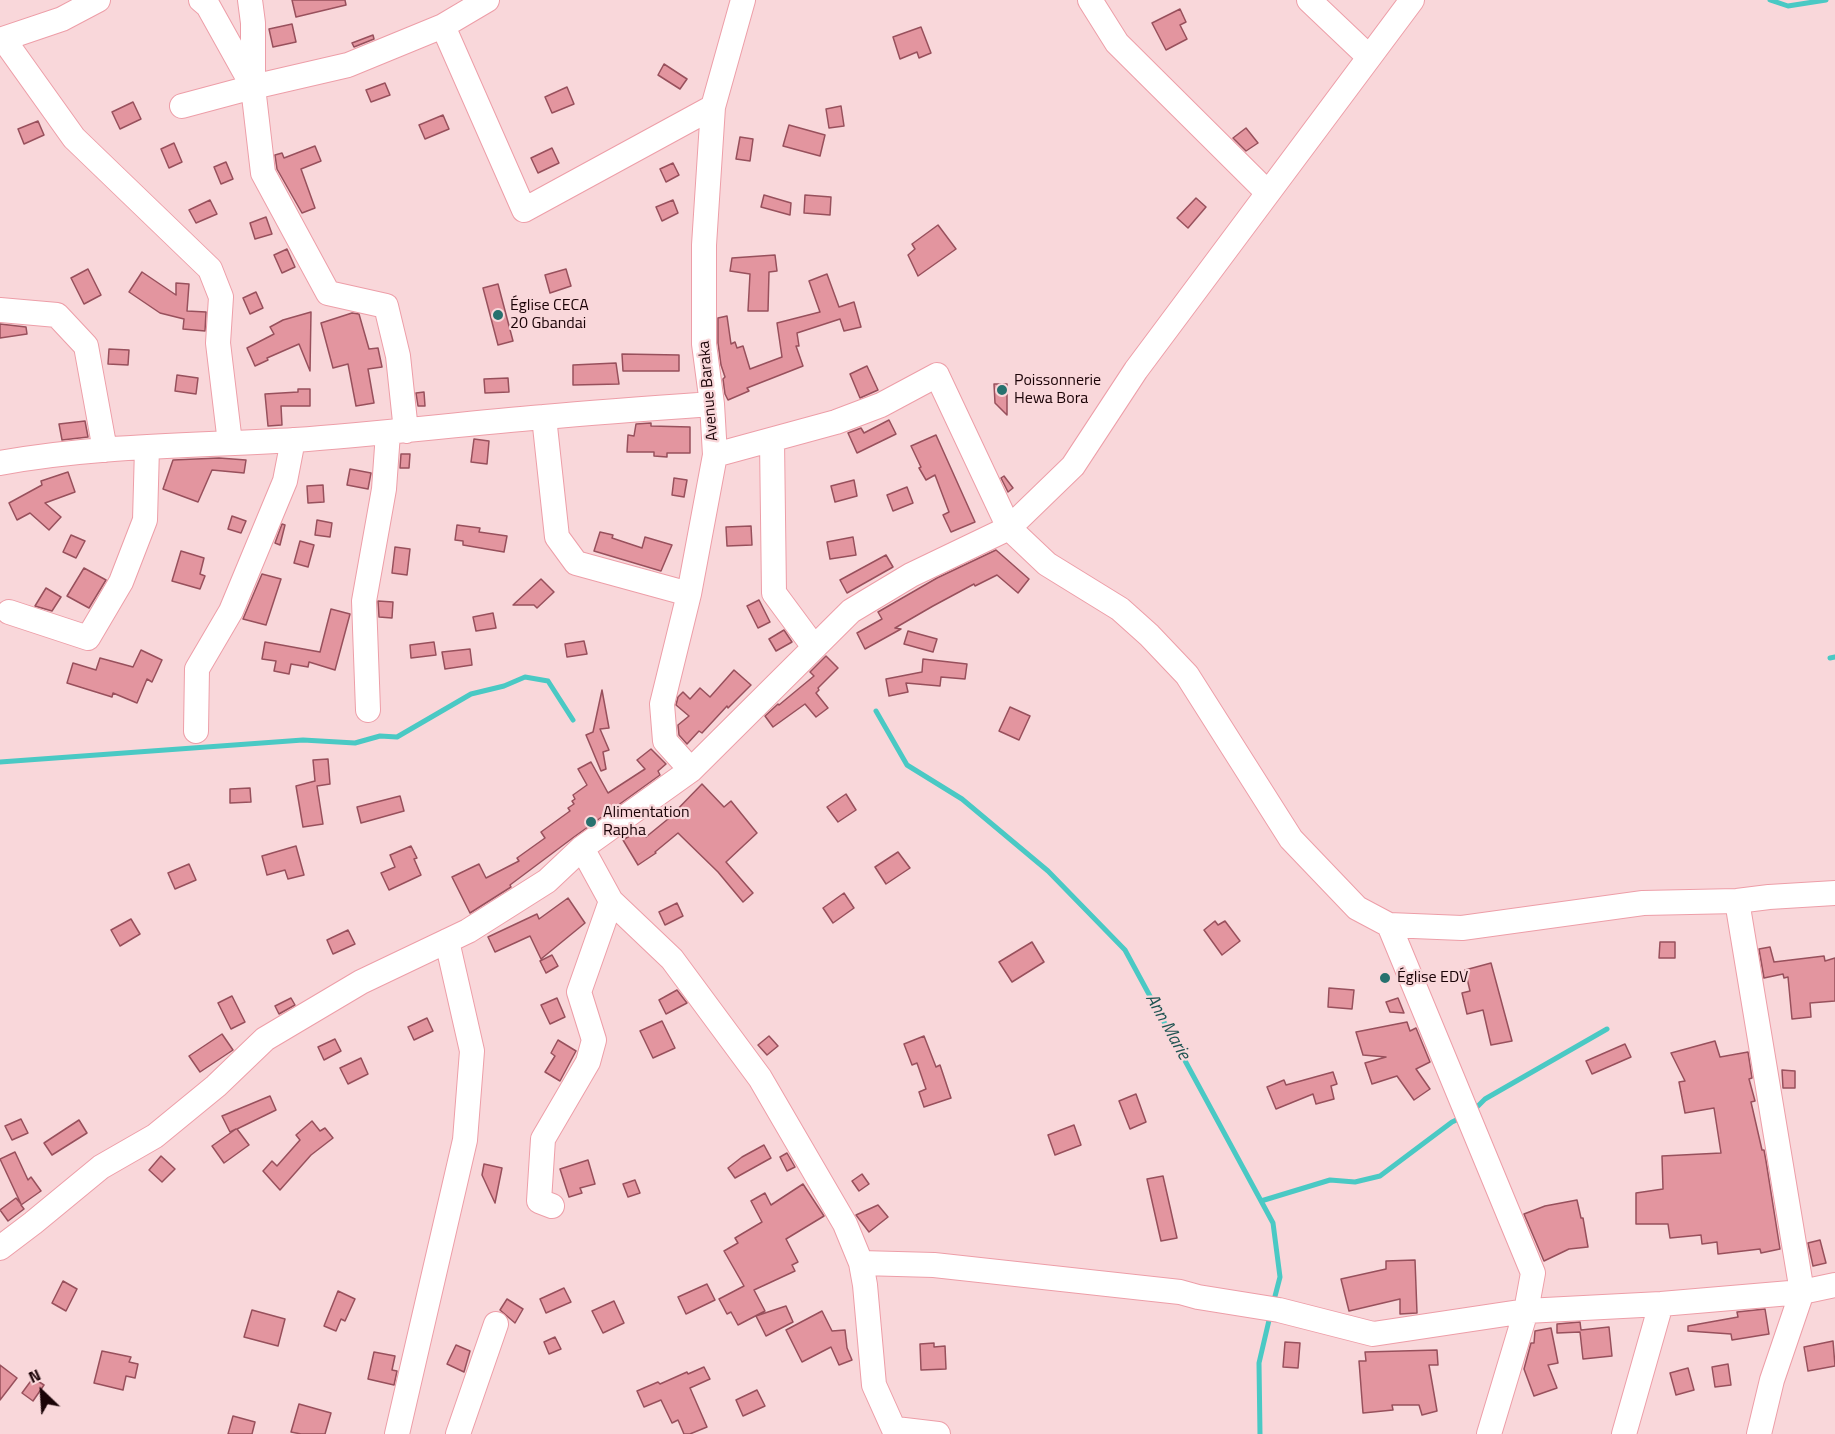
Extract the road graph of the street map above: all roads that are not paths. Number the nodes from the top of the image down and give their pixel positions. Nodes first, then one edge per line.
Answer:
1 (98, 0) edge
2 (201, 0) edge
3 (250, 0) edge
4 (487, 0) edge
5 (743, 0) edge
6 (1090, 0) edge
7 (1309, 0) edge
8 (1412, 0) edge
9 (443, 26) junction
10 (2, 40) edge
11 (1369, 57) junction
12 (253, 87) junction
13 (182, 106) dead end
14 (713, 107) junction
15 (1268, 193) junction
16 (0, 310) edge
17 (712, 404) junction
18 (544, 417) junction
19 (397, 432) junction
20 (293, 440) junction
21 (772, 441) junction
22 (231, 443) junction
23 (147, 447) junction
24 (105, 450) junction
25 (715, 455) junction
26 (0, 463) edge
27 (1009, 528) junction
28 (689, 594) junction
29 (9, 612) dead end
30 (814, 647) junction
31 (368, 710) dead end
32 (196, 731) dead end
33 (692, 770) junction
34 (582, 848) junction
35 (1835, 893) edge
36 (611, 901) junction
37 (1737, 901) junction
38 (1389, 925) junction
39 (447, 940) junction
40 (552, 1206) dead end
41 (0, 1248) edge
42 (861, 1263) junction
43 (1835, 1285) edge
44 (1802, 1292) junction
45 (1661, 1304) junction
46 (1526, 1311) junction
47 (496, 1324) dead end
48 (896, 1431) edge
49 (397, 1434) edge
50 (458, 1434) edge
51 (938, 1434) edge
52 (1489, 1434) edge
53 (1624, 1434) edge
54 (1759, 1434) edge

1 - 10 street
2 - 12 street
3 - 12 street
4 - 9 street
5 - 14 street, Avenue Baraka
6 - 15 street
7 - 11 street
8 - 11 street
9 - 12 street
9 - 14 street
10 - 22 street
11 - 15 street
12 - 13 street
12 - 19 street
14 - 17 street, Avenue Baraka
15 - 27 street
16 - 24 street
17 - 18 street
17 - 25 street, Avenue Baraka
18 - 19 street
18 - 28 street
19 - 20 street
19 - 31 street
20 - 22 street
20 - 32 street
21 - 25 street
21 - 27 street
21 - 30 street
22 - 23 street
23 - 24 street
23 - 29 street
24 - 26 street
25 - 28 street, Avenue Baraka
27 - 30 street
27 - 38 street
28 - 33 street, Avenue Baraka
30 - 33 street
33 - 34 street
34 - 36 street
34 - 39 street
35 - 37 street
36 - 40 street
36 - 42 street
37 - 38 street
37 - 44 street
38 - 46 street
39 - 41 street
39 - 49 street
42 - 46 street
42 - 48 street
43 - 44 street
44 - 45 street
44 - 54 street
45 - 46 street
45 - 53 street
46 - 52 street
47 - 50 street
48 - 51 street

